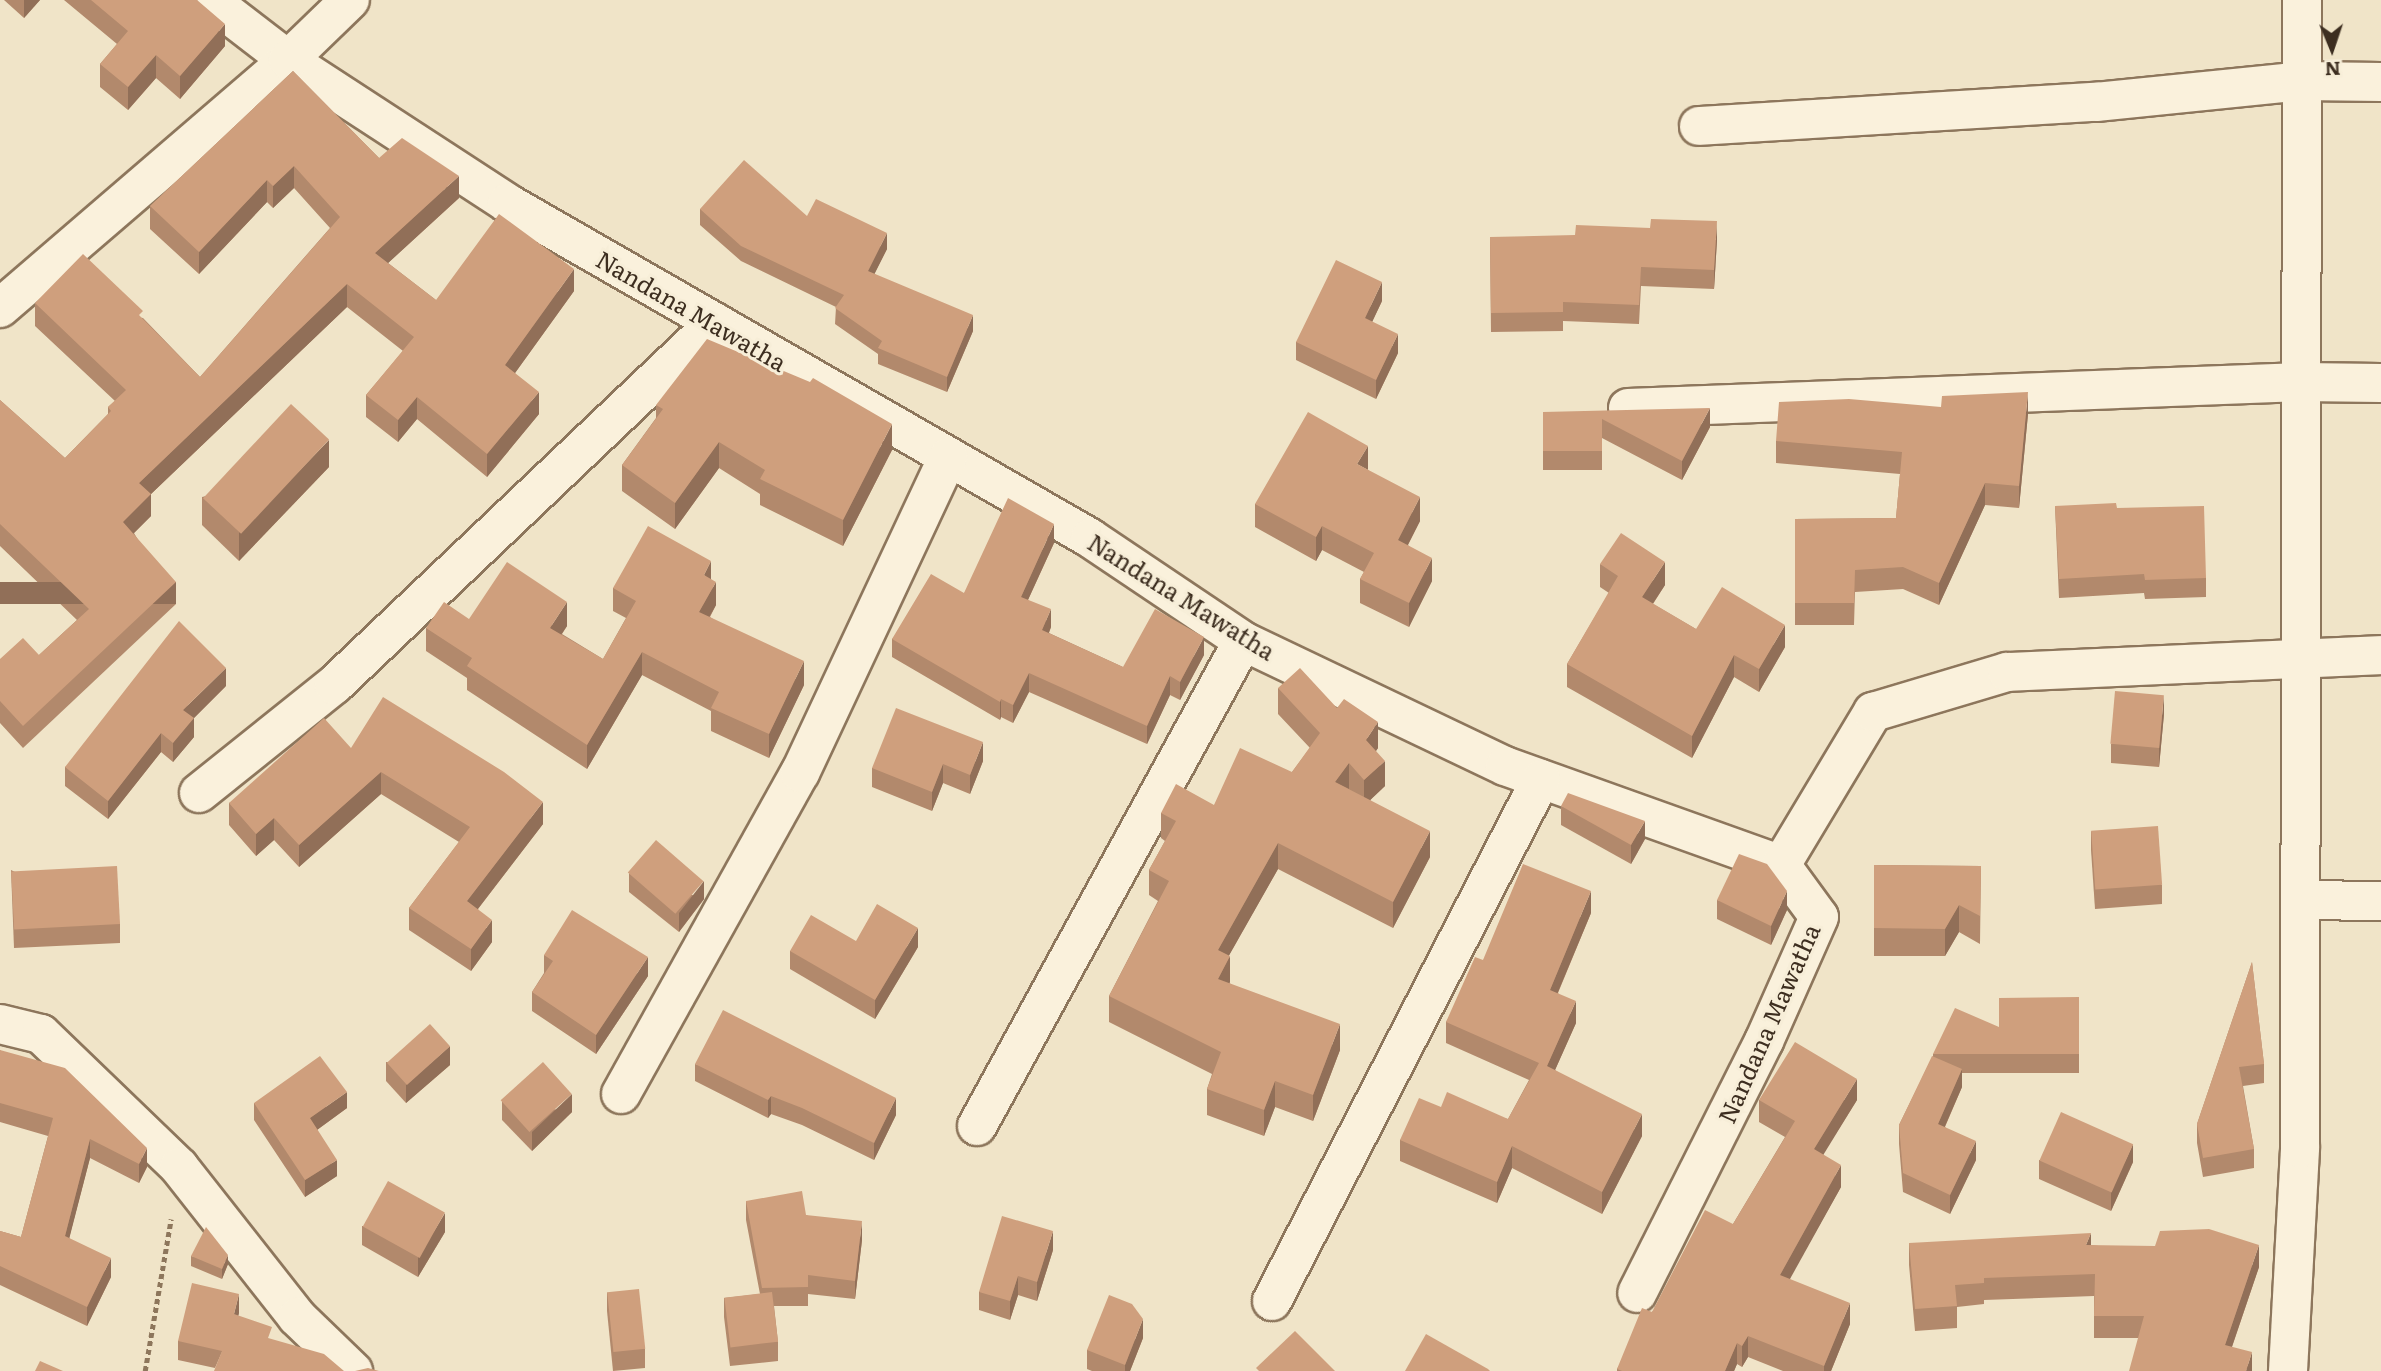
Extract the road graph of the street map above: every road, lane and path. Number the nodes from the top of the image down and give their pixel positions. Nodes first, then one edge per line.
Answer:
1 (210, 0) edge
2 (350, 0) edge
3 (2302, 0) edge
4 (288, 60) junction
5 (2302, 81) junction
6 (2381, 82) edge
7 (1699, 126) dead end
8 (0, 308) edge
9 (715, 323) junction
10 (2301, 382) junction
11 (2381, 383) edge
12 (1628, 408) edge
13 (948, 457) junction
14 (1243, 641) junction
15 (2381, 655) edge
16 (2301, 656) junction
17 (1541, 779) junction
18 (199, 793) dead end
19 (1781, 865) junction
20 (2300, 900) junction
21 (2381, 901) edge
22 (0, 1024) edge
23 (621, 1094) dead end
24 (977, 1126) dead end
25 (179, 1167) junction
26 (1637, 1293) dead end
27 (1272, 1301) dead end
28 (145, 1371) edge
29 (353, 1371) edge
30 (2288, 1371) edge

1 - 4 street, Nandana Mawatha
2 - 4 street
3 - 5 street
4 - 8 street
4 - 9 street, Nandana Mawatha
5 - 6 street
5 - 7 street
5 - 10 street
9 - 13 street, Nandana Mawatha
9 - 18 street
10 - 11 street
10 - 12 street
10 - 16 street
13 - 14 street, Nandana Mawatha
13 - 23 street
14 - 17 street, Nandana Mawatha
14 - 24 street
15 - 16 street
16 - 19 street
16 - 20 street
17 - 19 street, Nandana Mawatha
17 - 27 street
19 - 26 street, Nandana Mawatha
20 - 21 street
20 - 30 street
22 - 25 street
25 - 28 path
25 - 29 street

